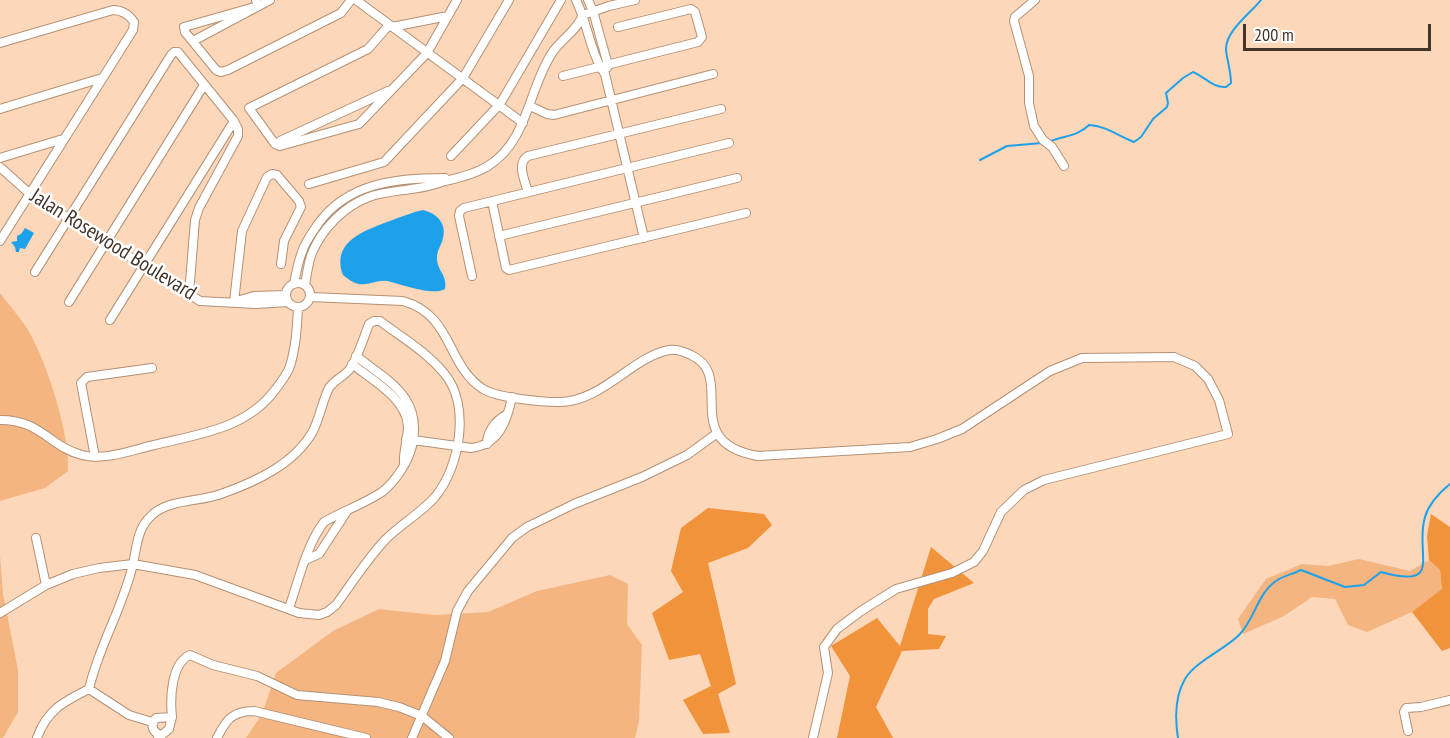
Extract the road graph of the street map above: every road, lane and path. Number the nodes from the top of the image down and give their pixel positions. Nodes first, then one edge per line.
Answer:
1 (270, 0) edge
2 (353, 0) edge
3 (457, 0) edge
4 (509, 0) edge
5 (561, 0) edge
6 (576, 0) edge
7 (588, 0) edge
8 (636, 0) edge
9 (1035, 0) edge
10 (257, 3) edge
11 (593, 11) junction
12 (583, 15) junction
13 (448, 16) junction
14 (391, 26) junction
15 (618, 27) dead end
16 (192, 41) junction
17 (0, 43) edge
18 (427, 53) junction
19 (604, 68) junction
20 (713, 74) dead end
21 (562, 76) dead end
22 (102, 78) junction
23 (463, 78) junction
24 (204, 85) junction
25 (392, 89) junction
26 (611, 100) junction
27 (500, 104) junction
28 (530, 106) junction
29 (0, 109) edge
30 (721, 110) dead end
31 (234, 121) junction
32 (523, 123) junction
33 (619, 134) junction
34 (63, 139) junction
35 (274, 144) junction
36 (729, 144) dead end
37 (450, 156) dead end
38 (0, 158) edge
39 (1064, 166) dead end
40 (0, 167) edge
41 (627, 168) junction
42 (459, 178) junction
43 (737, 178) dead end
44 (309, 184) dead end
45 (528, 192) junction
46 (30, 194) junction
47 (492, 201) junction
48 (635, 203) junction
49 (746, 213) dead end
50 (69, 218) junction
51 (499, 236) junction
52 (644, 238) junction
53 (107, 241) junction
54 (0, 242) edge
55 (281, 264) dead end
56 (145, 266) junction
57 (35, 272) dead end
58 (472, 276) dead end
59 (294, 284) junction
60 (304, 285) junction
61 (189, 294) junction
62 (310, 297) junction
63 (287, 298) junction
64 (69, 302) dead end
65 (234, 302) junction
66 (298, 308) junction
67 (110, 320) dead end
68 (354, 360) junction
69 (152, 368) dead end
70 (512, 397) junction
71 (0, 420) edge
72 (716, 434) junction
73 (410, 439) junction
74 (456, 446) junction
75 (94, 457) junction
76 (347, 510) junction
77 (36, 538) dead end
78 (305, 560) junction
79 (133, 564) junction
80 (46, 585) junction
81 (289, 608) junction
82 (0, 613) edge
83 (89, 689) junction
84 (1450, 700) edge
85 (422, 716) junction
86 (172, 717) junction
87 (152, 722) junction
88 (1408, 731) dead end
89 (159, 736) edge
90 (37, 738) edge
91 (217, 738) edge
92 (366, 738) edge
93 (412, 738) edge
94 (449, 738) edge
95 (813, 738) edge

1 - 10 street
2 - 14 street
2 - 16 street
3 - 13 street
4 - 23 street
5 - 27 street
6 - 12 street
7 - 11 street
8 - 11 street
9 - 39 street
10 - 16 street
10 - 16 street
11 - 12 street
11 - 19 street
12 - 19 street
12 - 28 street
13 - 14 street
13 - 18 street
14 - 18 street
14 - 35 street
15 - 19 street
17 - 22 street
18 - 23 street
18 - 25 street
19 - 21 street
19 - 26 street
20 - 26 street
22 - 29 street
22 - 34 street
23 - 27 street
23 - 44 street
24 - 31 street
24 - 50 street
24 - 53 street
25 - 35 street
25 - 35 street
26 - 28 street
26 - 33 street
27 - 32 street
27 - 37 street
28 - 32 street
30 - 33 street
31 - 56 street
31 - 61 street
32 - 42 street
33 - 41 street
33 - 45 street
34 - 38 street
34 - 46 street
36 - 41 street
40 - 46 street, Jalan Rosewood Boulevard
41 - 45 street
41 - 48 street
42 - 59 street
42 - 60 street
43 - 48 street
45 - 47 street
46 - 50 street, Jalan Rosewood Boulevard
46 - 54 street
47 - 51 street
47 - 58 street
48 - 51 street
48 - 52 street
49 - 52 street
50 - 53 street, Jalan Rosewood Boulevard
50 - 57 street
51 - 52 street
53 - 56 street, Jalan Rosewood Boulevard
53 - 64 street
55 - 65 street
56 - 61 street, Jalan Rosewood Boulevard
56 - 67 street
59 - 60 street
59 - 63 street
60 - 62 street
61 - 65 street, Jalan Rosewood Boulevard
62 - 66 street
62 - 70 street
63 - 65 street, Jalan Rosewood Boulevard
63 - 66 street
66 - 75 street
68 - 73 street
68 - 74 street
68 - 79 street
69 - 75 street
70 - 72 street
70 - 74 street
71 - 75 street
72 - 85 street
72 - 95 street
73 - 74 street
73 - 76 street
74 - 81 street
76 - 78 street
76 - 78 street
77 - 80 street
78 - 81 street
79 - 80 street
79 - 81 street
79 - 83 street
80 - 82 street
83 - 87 street
83 - 90 street
84 - 88 street
85 - 86 street
85 - 93 street
85 - 94 street
86 - 87 street
86 - 89 street
87 - 89 street
91 - 92 street

